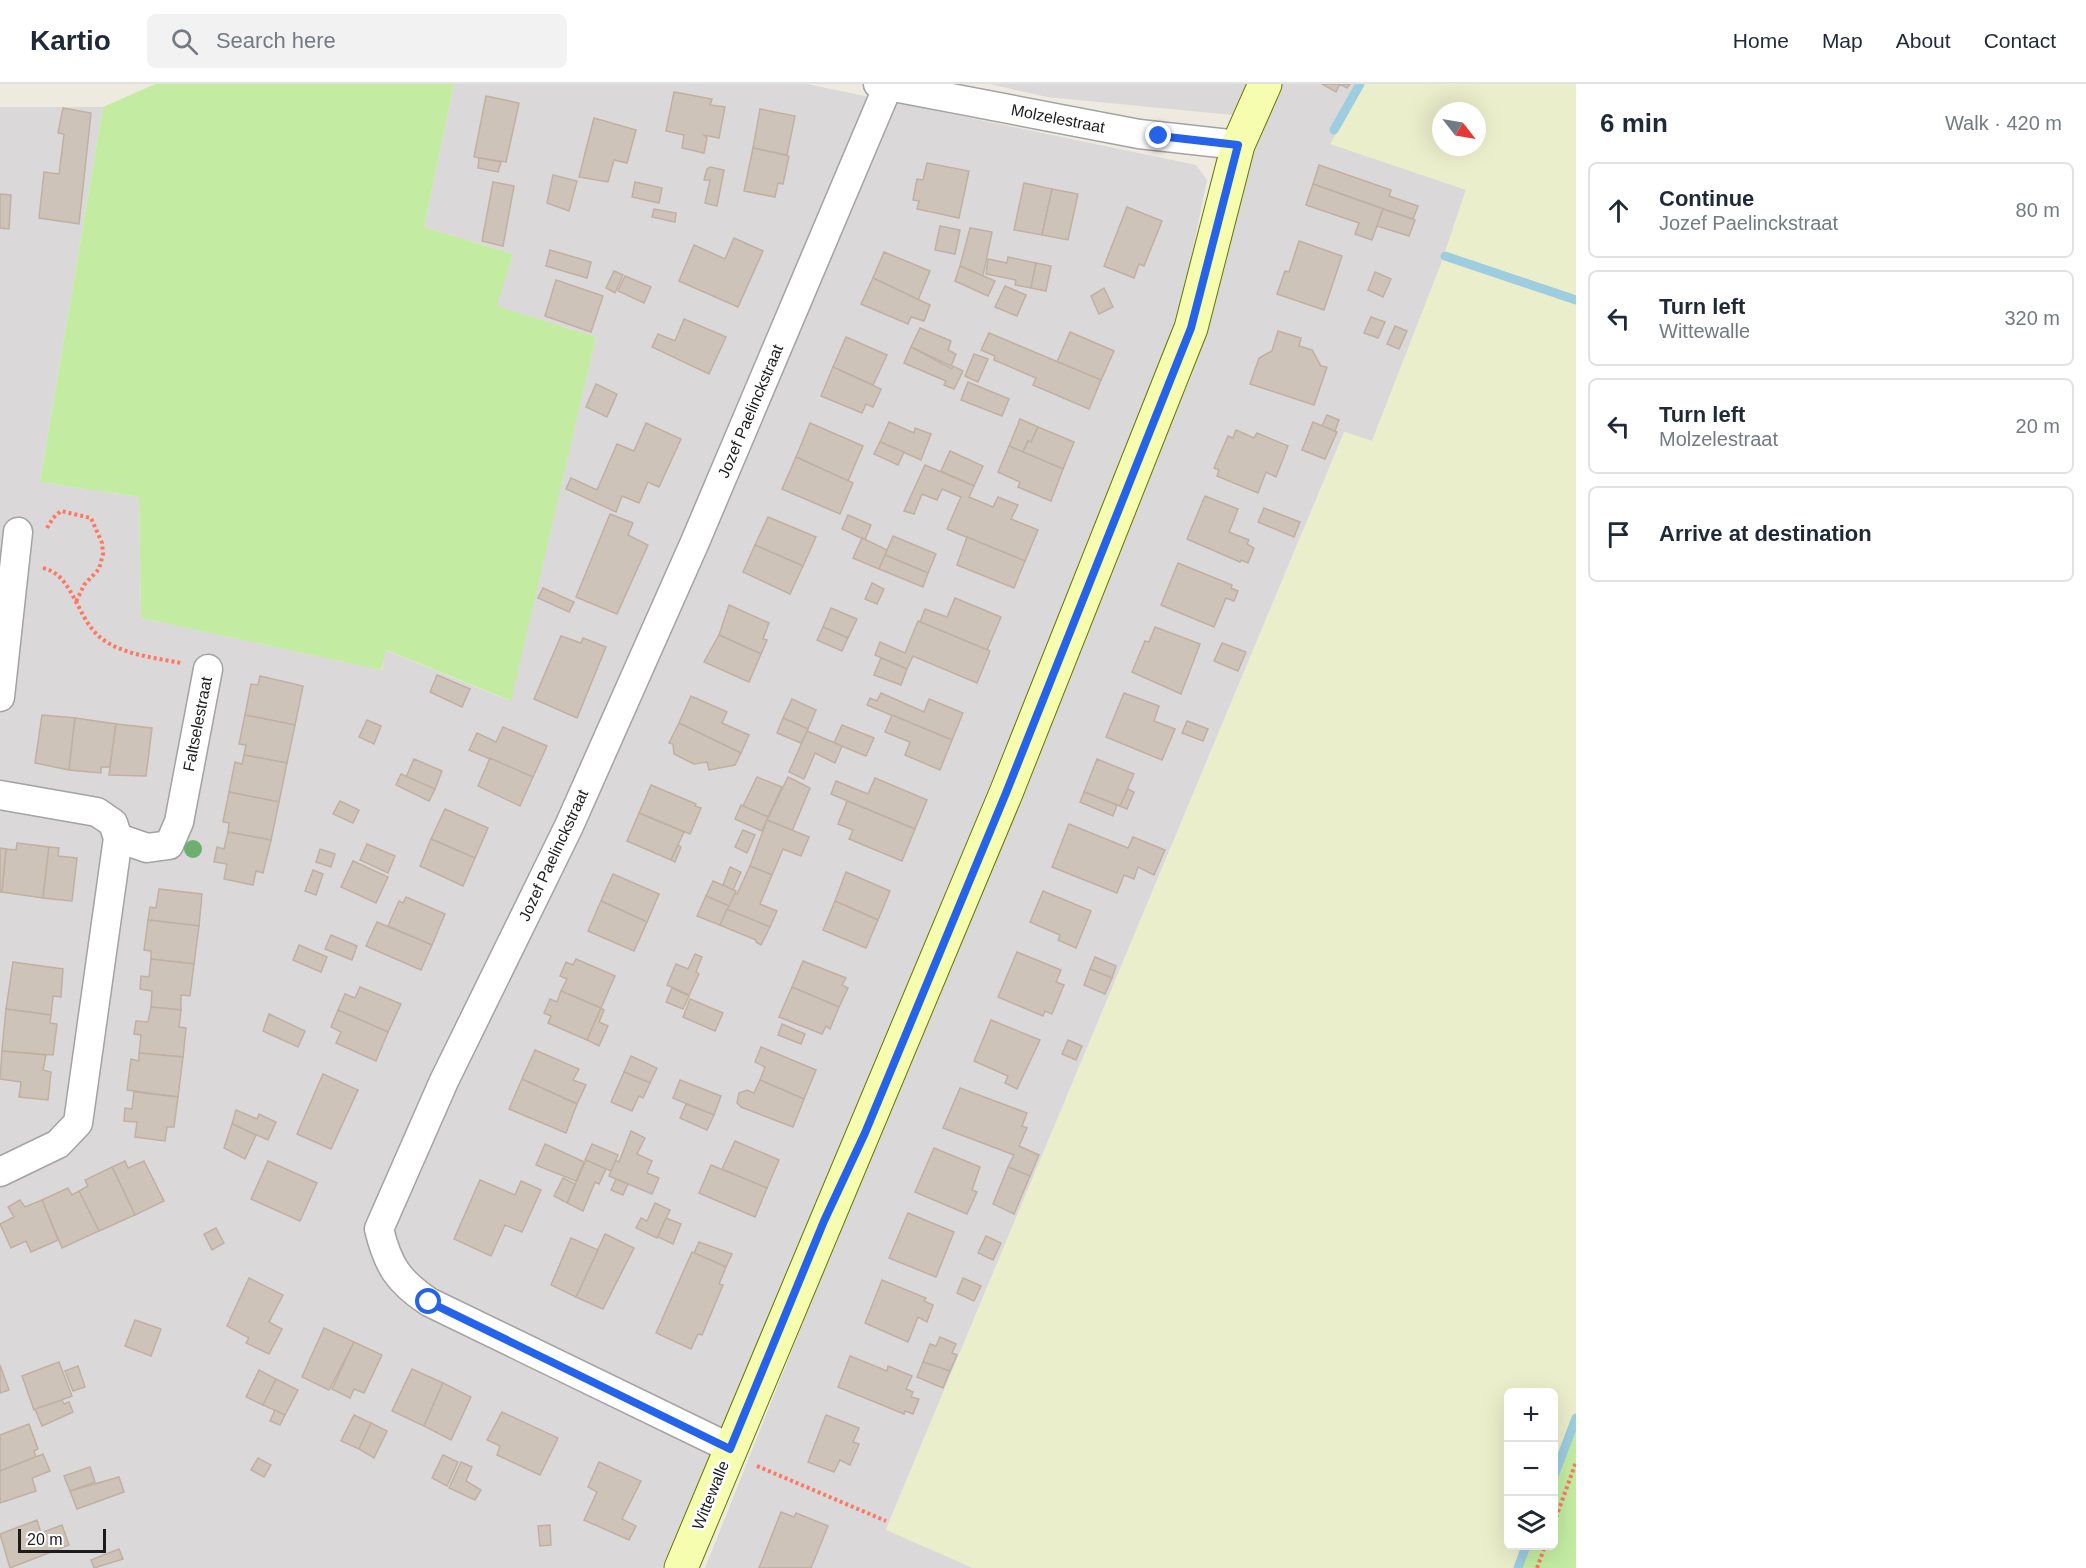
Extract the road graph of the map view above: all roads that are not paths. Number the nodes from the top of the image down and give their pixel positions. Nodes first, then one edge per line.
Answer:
1 (1265, 84) edge
2 (883, 85) edge
3 (1238, 145) junction
4 (18, 532) dead end
5 (208, 669) road end
6 (0, 697) edge
7 (0, 795) edge
8 (118, 838) junction
9 (0, 1172) edge
10 (728, 1451) junction
11 (681, 1568) edge

1 - 3 street, Wittewalle
2 - 3 street, Molzelestraat
2 - 10 street, Jozef Paelinckstraat
3 - 10 street, Wittewalle
4 - 6 street
5 - 8 street, Faltselestraat
7 - 8 street
8 - 9 street
10 - 11 street, Wittewalle

